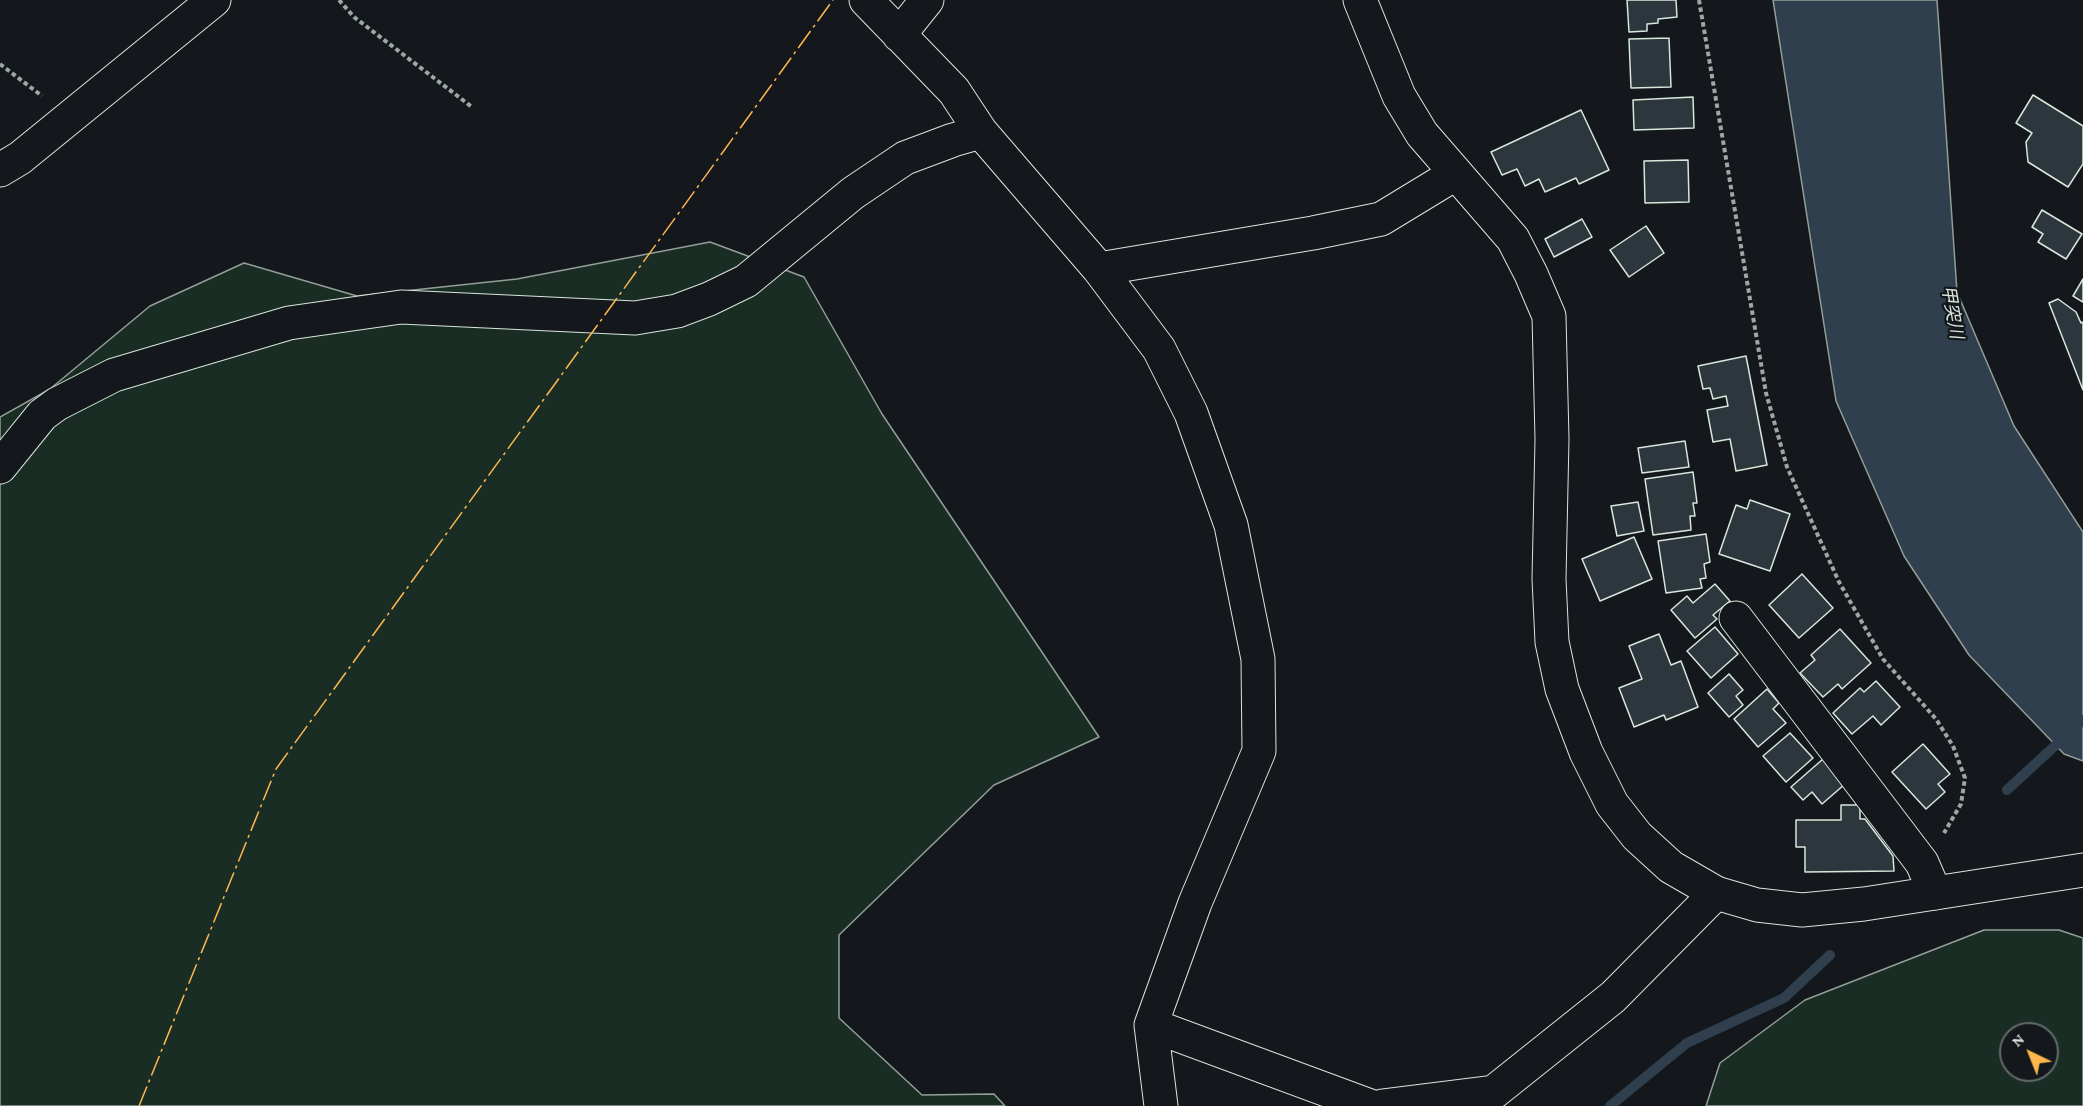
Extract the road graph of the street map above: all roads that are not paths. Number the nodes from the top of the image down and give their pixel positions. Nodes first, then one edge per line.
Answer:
1 (214, 0) edge
2 (866, 0) edge
3 (927, 0) edge
4 (1360, 0) edge
5 (899, 35) junction
6 (981, 132) junction
7 (0, 170) edge
8 (1455, 174) junction
9 (1099, 269) junction
10 (0, 467) edge
11 (1736, 618) dead end
12 (2083, 870) edge
13 (1716, 893) junction
14 (1935, 893) junction
15 (1150, 1025) junction
16 (1485, 1099) edge
17 (1161, 1106) edge
18 (1370, 1106) edge
19 (1382, 1106) edge

1 - 7 street
2 - 5 street
3 - 5 street
4 - 8 street
5 - 6 street
6 - 9 street
6 - 10 street
8 - 9 street
8 - 13 street
9 - 15 street
11 - 14 street
12 - 14 street
13 - 14 street
13 - 16 street
15 - 17 street
15 - 18 street
16 - 19 street

